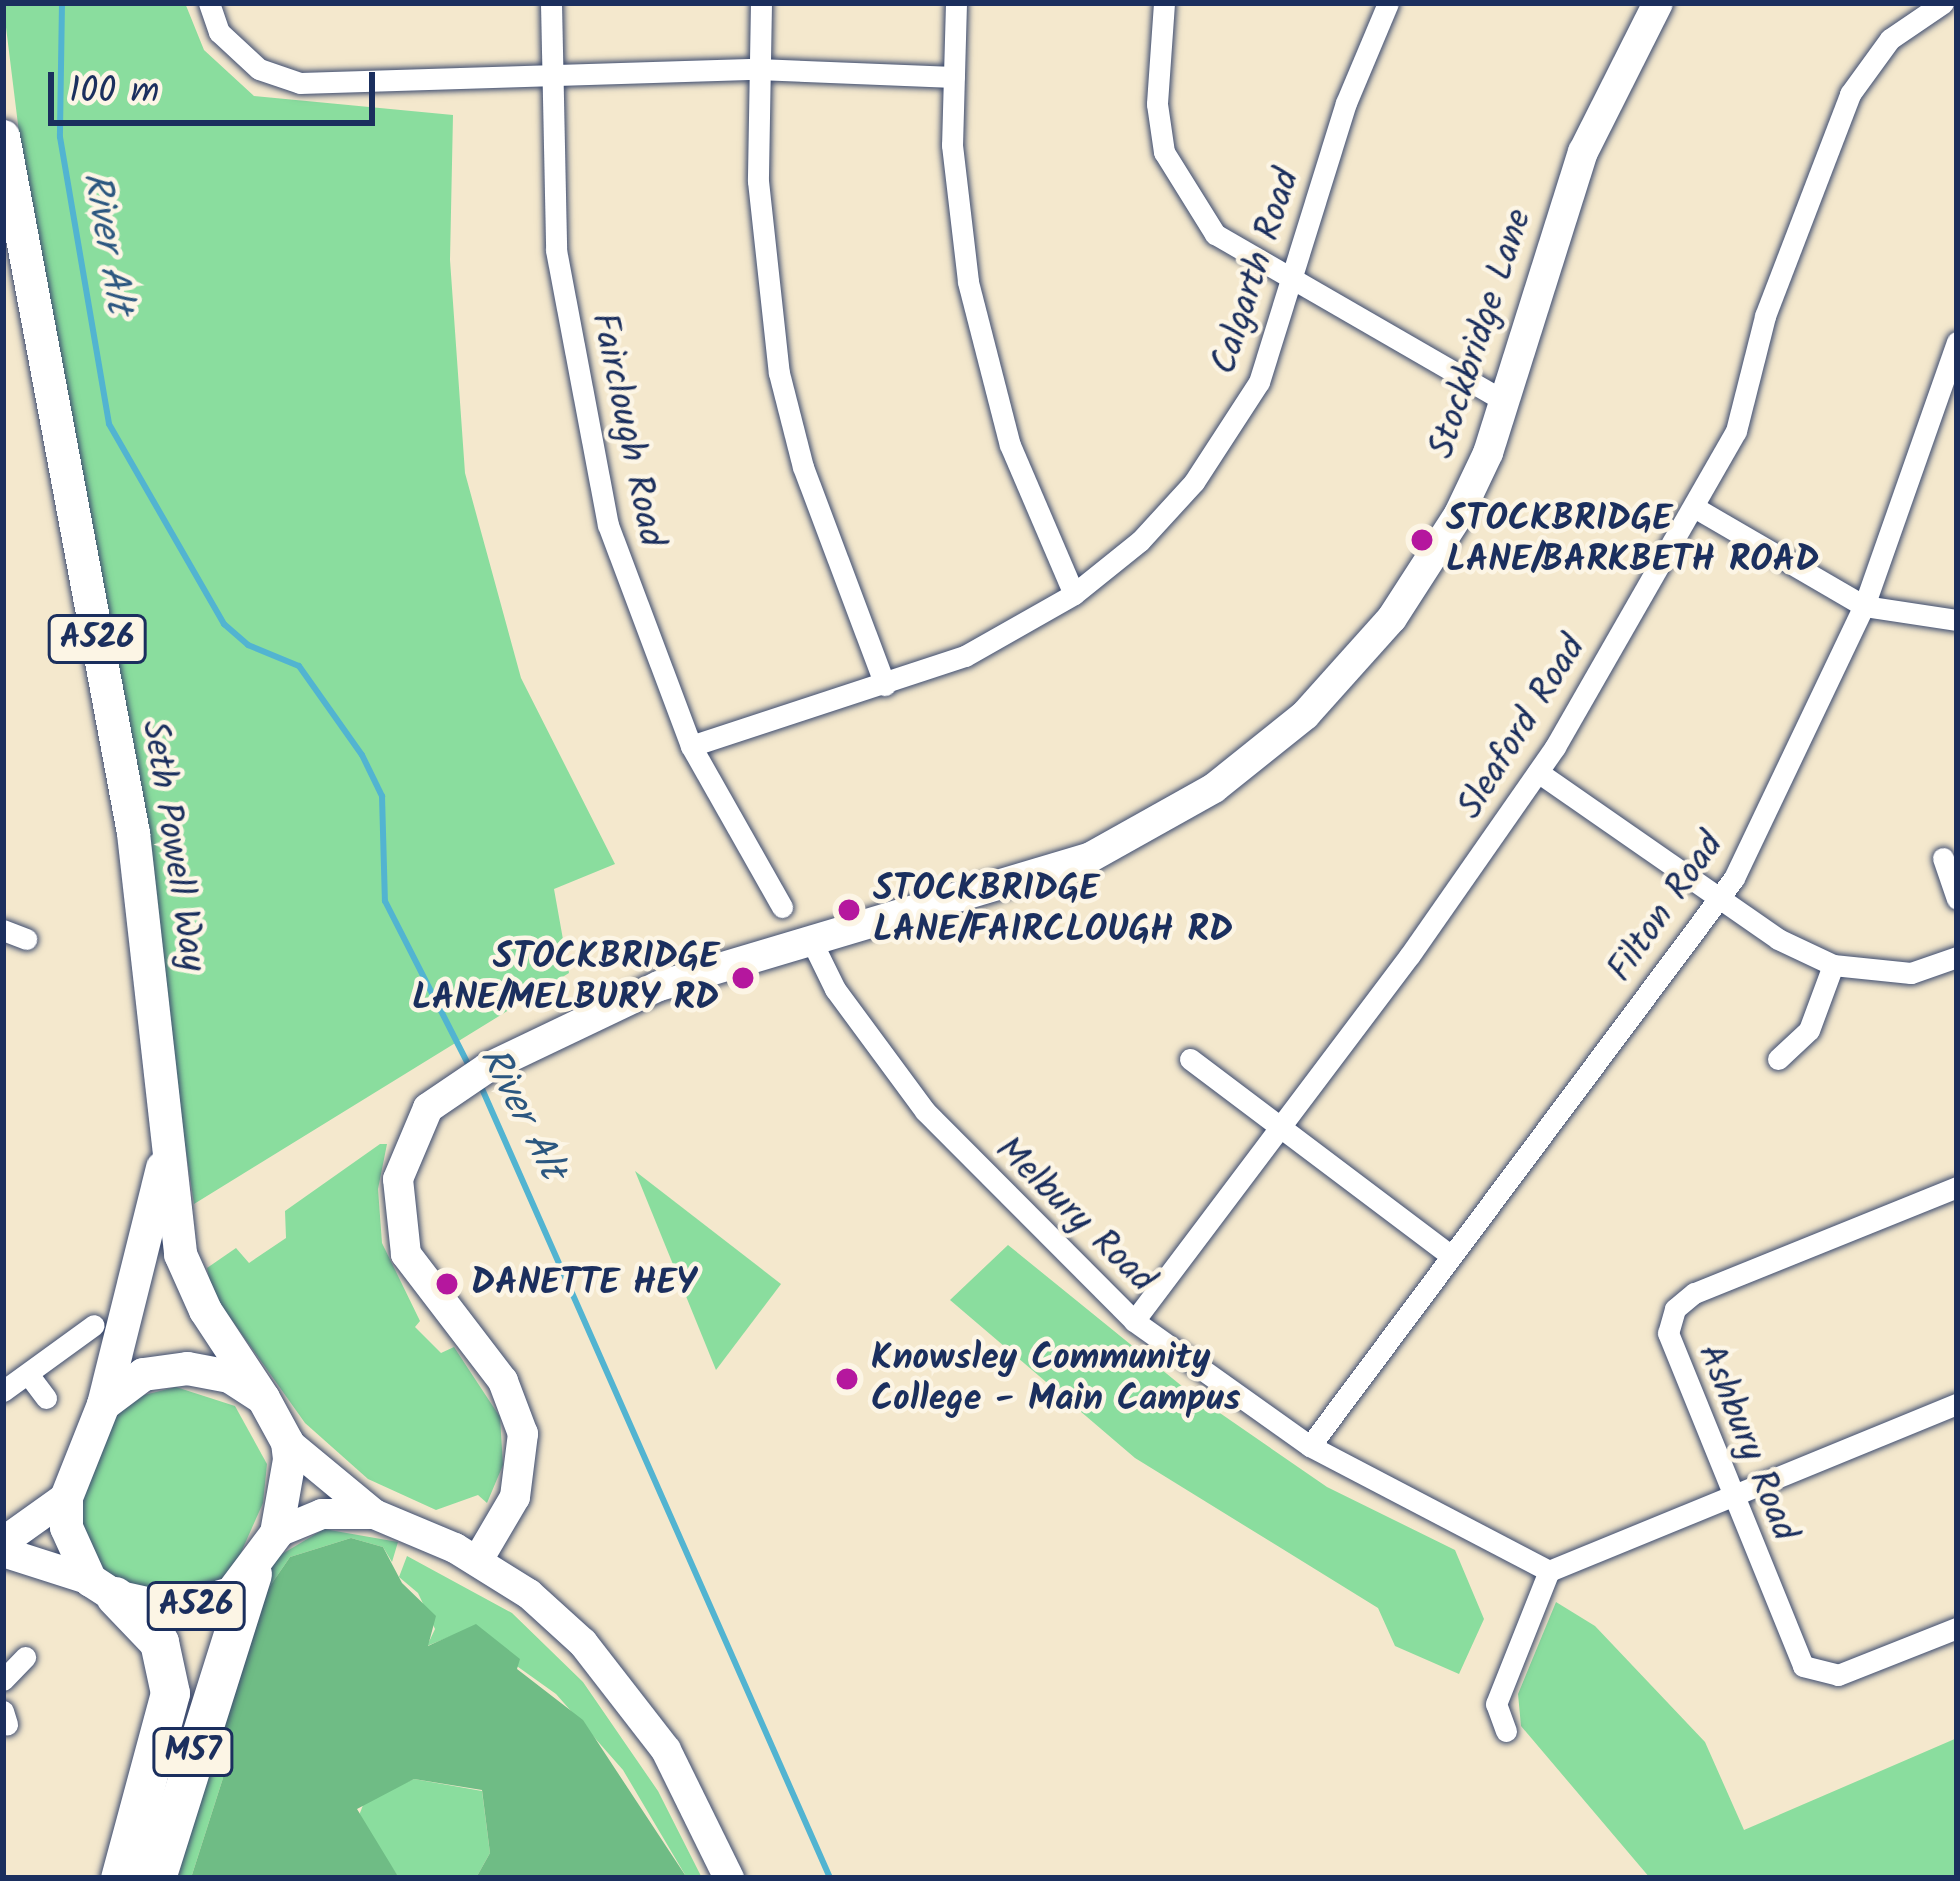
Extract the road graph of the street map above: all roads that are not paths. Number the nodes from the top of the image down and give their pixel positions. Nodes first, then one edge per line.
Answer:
1 (209, 3) edge
2 (551, 3) edge
3 (761, 3) edge
4 (956, 3) edge
5 (1164, 3) edge
6 (1388, 3) edge
7 (1658, 3) edge
8 (1943, 3) edge
9 (757, 69) junction
10 (547, 75) junction
11 (954, 77) junction
12 (3, 136) edge
13 (1295, 285) junction
14 (1957, 342) edge
15 (1502, 400) junction
16 (1694, 507) junction
17 (1074, 594) junction
18 (1864, 606) junction
19 (1957, 620) edge
20 (885, 685) junction
21 (691, 746) junction
22 (1538, 772) junction
23 (1943, 858) dead end
24 (1720, 898) junction
25 (1957, 899) edge
26 (782, 907) dead end
27 (811, 940) junction
28 (1957, 957) edge
29 (1833, 965) junction
30 (1190, 1059) dead end
31 (1778, 1059) dead end
32 (1281, 1126) junction
33 (167, 1146) junction
34 (1957, 1187) edge
35 (1451, 1256) junction
36 (1134, 1321) junction
37 (94, 1324) dead end
38 (28, 1374) junction
39 (3, 1391) edge
40 (46, 1398) dead end
41 (263, 1398) junction
42 (103, 1404) junction
43 (1957, 1404) edge
44 (287, 1442) junction
45 (1310, 1446) junction
46 (1733, 1495) junction
47 (66, 1497) junction
48 (374, 1514) junction
49 (276, 1533) junction
50 (3, 1542) edge
51 (3, 1552) edge
52 (478, 1560) junction
53 (1549, 1571) junction
54 (252, 1574) junction
55 (103, 1588) junction
56 (1957, 1628) edge
57 (25, 1657) dead end
58 (3, 1679) edge
59 (1506, 1731) dead end
60 (120, 1878) edge
61 (156, 1878) edge
62 (729, 1878) edge

1 - 10 street
2 - 10 street, Fairclough Road
3 - 9 street
4 - 11 street
5 - 13 street
6 - 13 street, Calgarth Road
7 - 15 main road, Stockbridge Lane
8 - 16 street, Sleaford Road
9 - 10 street
9 - 11 street
9 - 20 street
10 - 21 street, Fairclough Road
11 - 17 street
12 - 33 main road, Seth Powell Way / A526
13 - 15 street
13 - 17 street, Calgarth Road
14 - 18 street, Filton Road
15 - 27 main road, Stockbridge Lane
16 - 18 street
16 - 22 street, Sleaford Road
17 - 20 street, Calgarth Road
18 - 19 street
18 - 24 street, Filton Road
20 - 21 street, Calgarth Road
21 - 26 street, Fairclough Road
22 - 24 street
22 - 32 street, Sleaford Road
23 - 25 street
24 - 29 street
24 - 35 street, Filton Road
27 - 36 street, Melbury Road
27 - 52 main road, Stockbridge Lane
28 - 29 street
29 - 31 street
30 - 32 street
32 - 35 street
32 - 36 street, Sleaford Road
33 - 41 main road, Seth Powell Way / A526
33 - 42 main road, Seth Powell Way / A526
34 - 46 street, Ashbury Road
35 - 45 street, Filton Road
36 - 45 street, Melbury Road
37 - 38 street
38 - 39 street
38 - 40 street
41 - 42 main road
41 - 44 main road, A526
42 - 47 main road, A526
43 - 46 street
44 - 48 main road
44 - 49 main road, A526
45 - 53 street, Melbury Road
46 - 53 street
46 - 56 street, Ashbury Road
47 - 50 main road
47 - 55 main road
48 - 49 main road
48 - 52 main road
49 - 54 main road, A526
51 - 55 main road
52 - 62 main road
53 - 59 street
54 - 55 main road, A526
54 - 61 highway, M57
55 - 60 highway, M57
57 - 58 street

